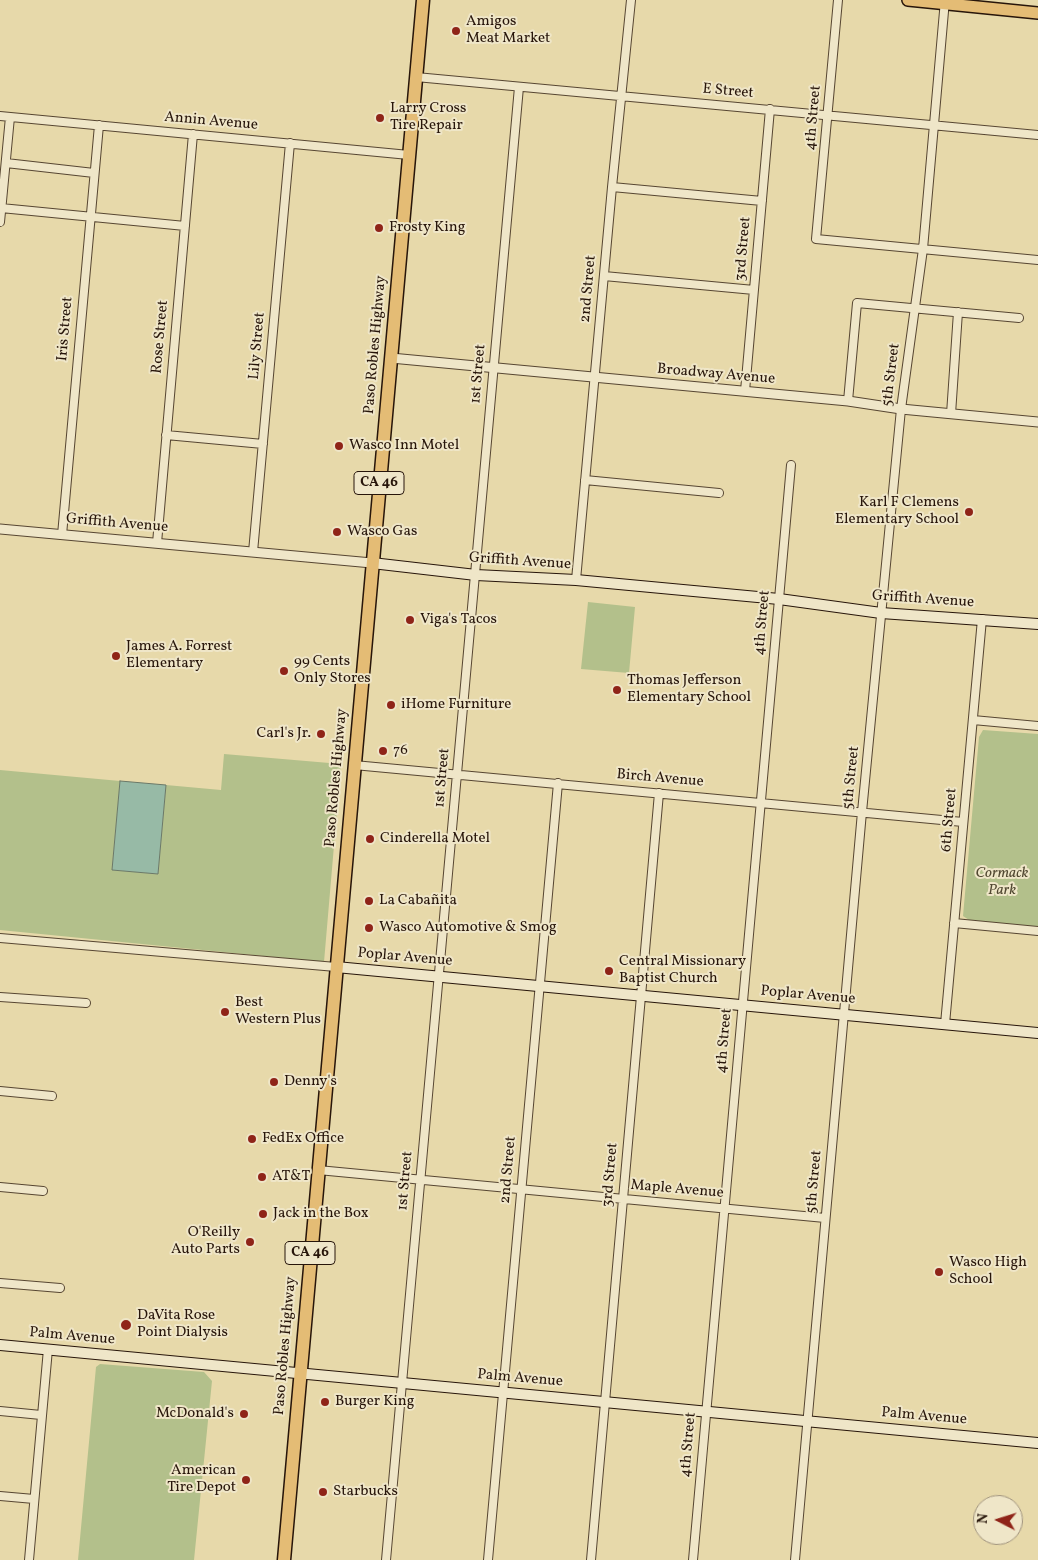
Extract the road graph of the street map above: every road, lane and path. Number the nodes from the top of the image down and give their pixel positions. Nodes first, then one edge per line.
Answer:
1 (422, 0) edge
2 (631, 0) edge
3 (838, 0) edge
4 (908, 0) edge
5 (945, 2) edge
6 (1038, 12) edge
7 (416, 78) junction
8 (519, 87) junction
9 (622, 97) junction
10 (770, 109) junction
11 (828, 115) junction
12 (0, 116) edge
13 (10, 117) junction
14 (99, 125) junction
15 (934, 125) junction
16 (193, 134) junction
17 (1038, 136) edge
18 (290, 144) junction
19 (409, 155) junction
20 (6, 164) junction
21 (94, 173) junction
22 (612, 187) junction
23 (762, 202) junction
24 (1, 208) junction
25 (90, 217) junction
26 (0, 222) edge
27 (185, 226) junction
28 (923, 249) junction
29 (1038, 260) edge
30 (604, 276) junction
31 (754, 290) junction
32 (915, 308) junction
33 (958, 312) junction
34 (1019, 318) dead end
35 (391, 358) junction
36 (494, 368) junction
37 (594, 377) junction
38 (745, 391) junction
39 (848, 401) junction
40 (901, 409) junction
41 (951, 414) junction
42 (1038, 422) edge
43 (166, 435) junction
44 (263, 444) junction
45 (791, 465) dead end
46 (585, 480) junction
47 (719, 493) dead end
48 (0, 529) edge
49 (62, 535) junction
50 (157, 543) junction
51 (253, 552) junction
52 (372, 563) junction
53 (476, 575) junction
54 (576, 580) junction
55 (779, 599) junction
56 (881, 613) junction
57 (982, 618) junction
58 (1038, 624) edge
59 (973, 720) junction
60 (1038, 726) edge
61 (354, 765) junction
62 (457, 775) junction
63 (558, 783) junction
64 (659, 793) junction
65 (760, 802) junction
66 (862, 812) junction
67 (964, 822) junction
68 (954, 923) junction
69 (1038, 931) edge
70 (0, 938) edge
71 (336, 967) junction
72 (438, 977) junction
73 (539, 986) junction
74 (641, 996) junction
75 (0, 997) edge
76 (86, 1003) dead end
77 (742, 1005) junction
78 (844, 1015) junction
79 (945, 1024) junction
80 (1038, 1033) edge
81 (0, 1091) edge
82 (52, 1096) dead end
83 (318, 1170) junction
84 (419, 1180) junction
85 (0, 1187) edge
86 (521, 1189) junction
87 (43, 1191) dead end
88 (622, 1199) junction
89 (724, 1208) junction
90 (825, 1218) junction
91 (0, 1282) edge
92 (60, 1288) dead end
93 (0, 1345) edge
94 (48, 1350) junction
95 (300, 1373) junction
96 (401, 1383) junction
97 (502, 1392) junction
98 (604, 1402) junction
99 (0, 1411) edge
100 (706, 1411) junction
101 (41, 1415) junction
102 (807, 1421) junction
103 (1038, 1443) edge
104 (0, 1496) edge
105 (34, 1499) junction
106 (29, 1560) edge
107 (284, 1560) edge
108 (386, 1560) edge
109 (488, 1560) edge
110 (591, 1560) edge
111 (693, 1560) edge
112 (795, 1560) edge

1 - 7 highway, Paso Robles Highway / CA 46
2 - 9 street, 2nd Street
3 - 11 street, 4th Street
4 - 5 main road
5 - 6 main road
5 - 15 street, 5th Street
7 - 8 street, E Street
7 - 19 highway, Paso Robles Highway / CA 46
8 - 9 street, E Street
8 - 36 street, 1st Street
9 - 10 street, E Street
9 - 22 street, 2nd Street
10 - 11 street, E Street
10 - 23 street, 3rd Street
11 - 15 street, E Street
11 - 28 street, 4th Street
12 - 13 street, Annin Avenue
13 - 14 street, Annin Avenue
13 - 20 street
14 - 16 street, Annin Avenue
14 - 21 street, Iris Street
15 - 17 street, E Street
15 - 28 street, 5th Street
16 - 18 street, Annin Avenue
16 - 27 street, Rose Street
18 - 19 street, Annin Avenue
18 - 44 street, Lily Street
19 - 35 highway, Paso Robles Highway / CA 46
20 - 21 street
20 - 24 street
21 - 25 street, Iris Street
22 - 23 street
22 - 30 street, 2nd Street
23 - 31 street, 3rd Street
24 - 25 street
24 - 26 street
25 - 27 street
25 - 49 street, Iris Street
27 - 43 street, Rose Street
28 - 29 street
28 - 32 street, 5th Street
30 - 31 street
30 - 37 street, 2nd Street
31 - 38 street, 3rd Street
32 - 33 street
32 - 39 street
32 - 40 street, 5th Street
33 - 34 street
33 - 41 street
35 - 36 street, Broadway Avenue
35 - 52 highway, Paso Robles Highway / CA 46
36 - 37 street, Broadway Avenue
36 - 53 street, 1st Street
37 - 38 street, Broadway Avenue
37 - 46 street, 2nd Street
38 - 39 street, Broadway Avenue
39 - 40 street, Broadway Avenue
40 - 41 street, Broadway Avenue
40 - 56 street, 5th Street
41 - 42 street, Broadway Avenue
43 - 44 street
43 - 50 street, Rose Street
44 - 51 street, Lily Street
45 - 55 street, 4th Street
46 - 47 street
46 - 54 street, 2nd Street
48 - 49 street, Griffith Avenue
49 - 50 street, Griffith Avenue
50 - 51 street, Griffith Avenue
51 - 52 street, Griffith Avenue
52 - 53 main road, Griffith Avenue
52 - 61 highway, Paso Robles Highway / CA 46
53 - 54 main road, Griffith Avenue
53 - 62 street, 1st Street
54 - 55 main road, Griffith Avenue
55 - 56 main road, Griffith Avenue
55 - 65 street, 4th Street
56 - 57 main road, Griffith Avenue
56 - 66 street, 5th Street
57 - 58 main road, Griffith Avenue
57 - 59 street, 6th Street
59 - 60 street
59 - 67 street, 6th Street
61 - 62 street, Birch Avenue
61 - 71 highway, Paso Robles Highway / CA 46
62 - 63 street, Birch Avenue
62 - 72 street, 1st Street
63 - 64 street, Birch Avenue
63 - 73 street, 2nd Street
64 - 65 street, Birch Avenue
64 - 74 street, 3rd Street
65 - 66 street, Birch Avenue
65 - 77 street, 4th Street
66 - 67 street, Birch Avenue
66 - 78 street, 5th Street
67 - 68 street, 6th Street
68 - 69 street
68 - 79 street, 6th Street
70 - 71 street
71 - 72 main road, Poplar Avenue
71 - 83 highway, Paso Robles Highway / CA 46
72 - 73 main road, Poplar Avenue
72 - 84 street, 1st Street
73 - 74 main road, Poplar Avenue
73 - 86 street, 2nd Street
74 - 77 main road, Poplar Avenue
74 - 88 street, 3rd Street
75 - 76 street
77 - 78 main road, Poplar Avenue
77 - 89 street, 4th Street
78 - 79 main road, Poplar Avenue
78 - 90 street, 5th Street
79 - 80 main road, Poplar Avenue
81 - 82 street
83 - 84 street, Maple Avenue
83 - 95 highway, Paso Robles Highway / CA 46
84 - 86 street, Maple Avenue
84 - 96 street, 1st Street
85 - 87 street
86 - 88 street, Maple Avenue
86 - 97 street, 2nd Street
88 - 89 street, Maple Avenue
88 - 98 street, 3rd Street
89 - 90 street, Maple Avenue
89 - 100 street, 4th Street
90 - 102 street, 5th Street
91 - 92 street
93 - 94 main road, Palm Avenue
94 - 95 main road, Palm Avenue
94 - 101 street
95 - 96 main road, Palm Avenue
95 - 107 highway, Paso Robles Highway / CA 46
96 - 97 main road, Palm Avenue
96 - 108 street, 1st Street
97 - 98 main road, Palm Avenue
97 - 109 street, 2nd Street
98 - 100 main road, Palm Avenue
98 - 110 street, 3rd Street
99 - 101 street
100 - 102 main road, Palm Avenue
100 - 111 street, 4th Street
101 - 105 street
102 - 103 main road, Palm Avenue
102 - 112 street, 5th Street
104 - 105 street
105 - 106 street

